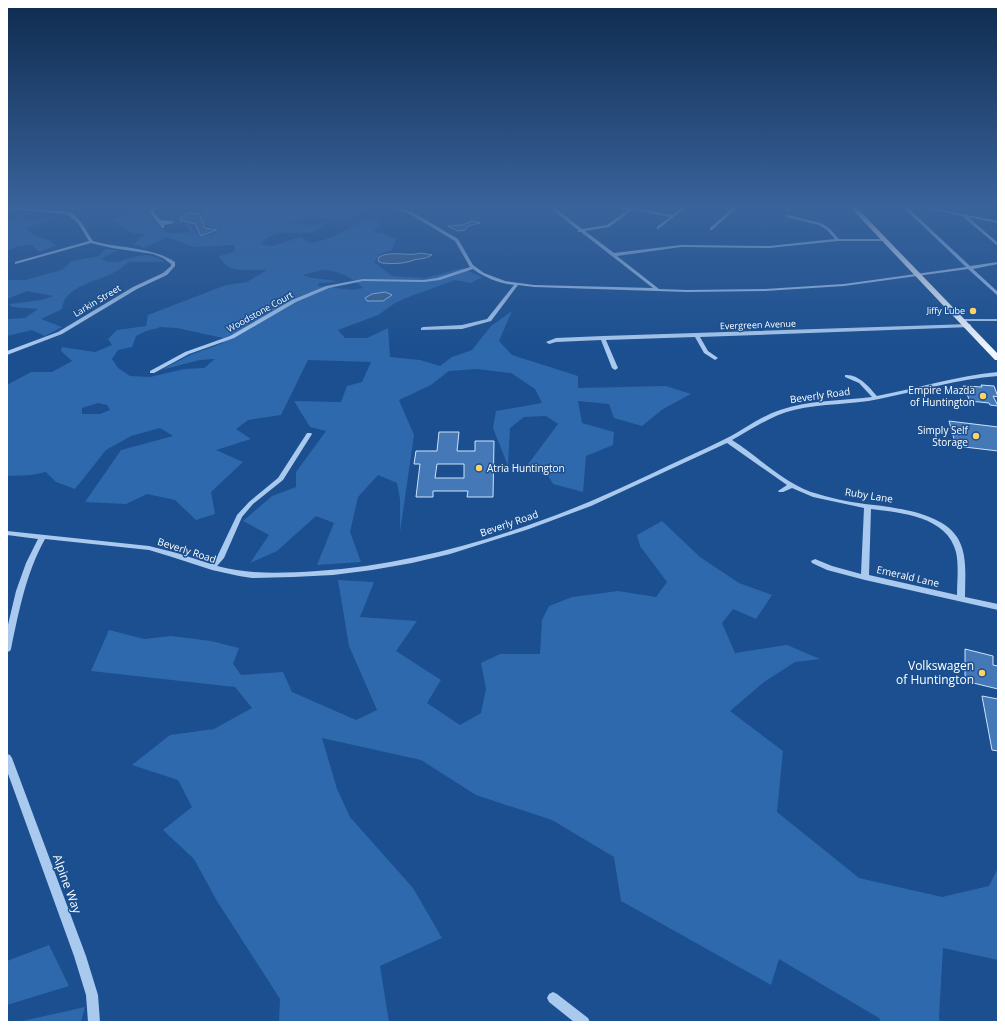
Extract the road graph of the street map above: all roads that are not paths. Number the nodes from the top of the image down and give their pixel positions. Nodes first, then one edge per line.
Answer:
1 (49, 254) edge
2 (155, 254) edge
3 (465, 254) edge
4 (619, 254) edge
5 (898, 254) edge
6 (955, 254) edge
7 (612, 255) joint
8 (17, 263) dead end
9 (998, 263) edge
10 (473, 268) junction
11 (970, 268) junction
12 (918, 275) junction
13 (516, 284) junction
14 (658, 290) junction
15 (998, 295) edge
16 (962, 320) junction
17 (998, 320) edge
18 (968, 326) junction
19 (423, 328) dead end
20 (696, 335) junction
21 (603, 338) junction
22 (549, 342) dead end
23 (7, 353) edge
24 (715, 358) dead end
25 (998, 358) edge
26 (615, 368) dead end
27 (152, 372) dead end
28 (998, 374) edge
29 (847, 376) dead end
30 (876, 398) junction
31 (309, 434) dead end
32 (727, 440) junction
33 (791, 486) junction
34 (781, 491) dead end
35 (868, 506) junction
36 (7, 533) edge
37 (43, 536) junction
38 (815, 561) dead end
39 (212, 568) junction
40 (865, 577) junction
41 (961, 598) junction
42 (998, 607) edge
43 (7, 649) edge
44 (7, 758) edge
45 (553, 998) dead end
46 (94, 1022) edge
47 (584, 1022) edge

1 - 8 street
2 - 23 street, Larkin Street
3 - 10 street
4 - 7 street
5 - 12 main road
6 - 11 street
7 - 14 street
9 - 11 street
10 - 13 street
10 - 27 street, Woodstone Court
11 - 12 street
11 - 15 street
12 - 14 street
12 - 16 main road
13 - 14 street
13 - 19 street
16 - 17 street
16 - 18 main road
18 - 20 street, Evergreen Avenue
18 - 25 main road
20 - 21 street, Evergreen Avenue
20 - 24 street
21 - 22 street, Evergreen Avenue
21 - 26 street
28 - 30 street, Beverly Road
29 - 30 street
30 - 32 street, Beverly Road
31 - 39 street
32 - 33 street, Ruby Lane
32 - 39 street, Beverly Road
33 - 34 street
33 - 35 street, Ruby Lane
35 - 40 street
35 - 41 street, Ruby Lane
36 - 37 street, Beverly Road
37 - 39 street, Beverly Road
37 - 43 street
38 - 40 street, Emerald Lane
40 - 41 street, Emerald Lane
41 - 42 street, Emerald Lane
44 - 46 street, Alpine Way
45 - 47 street

